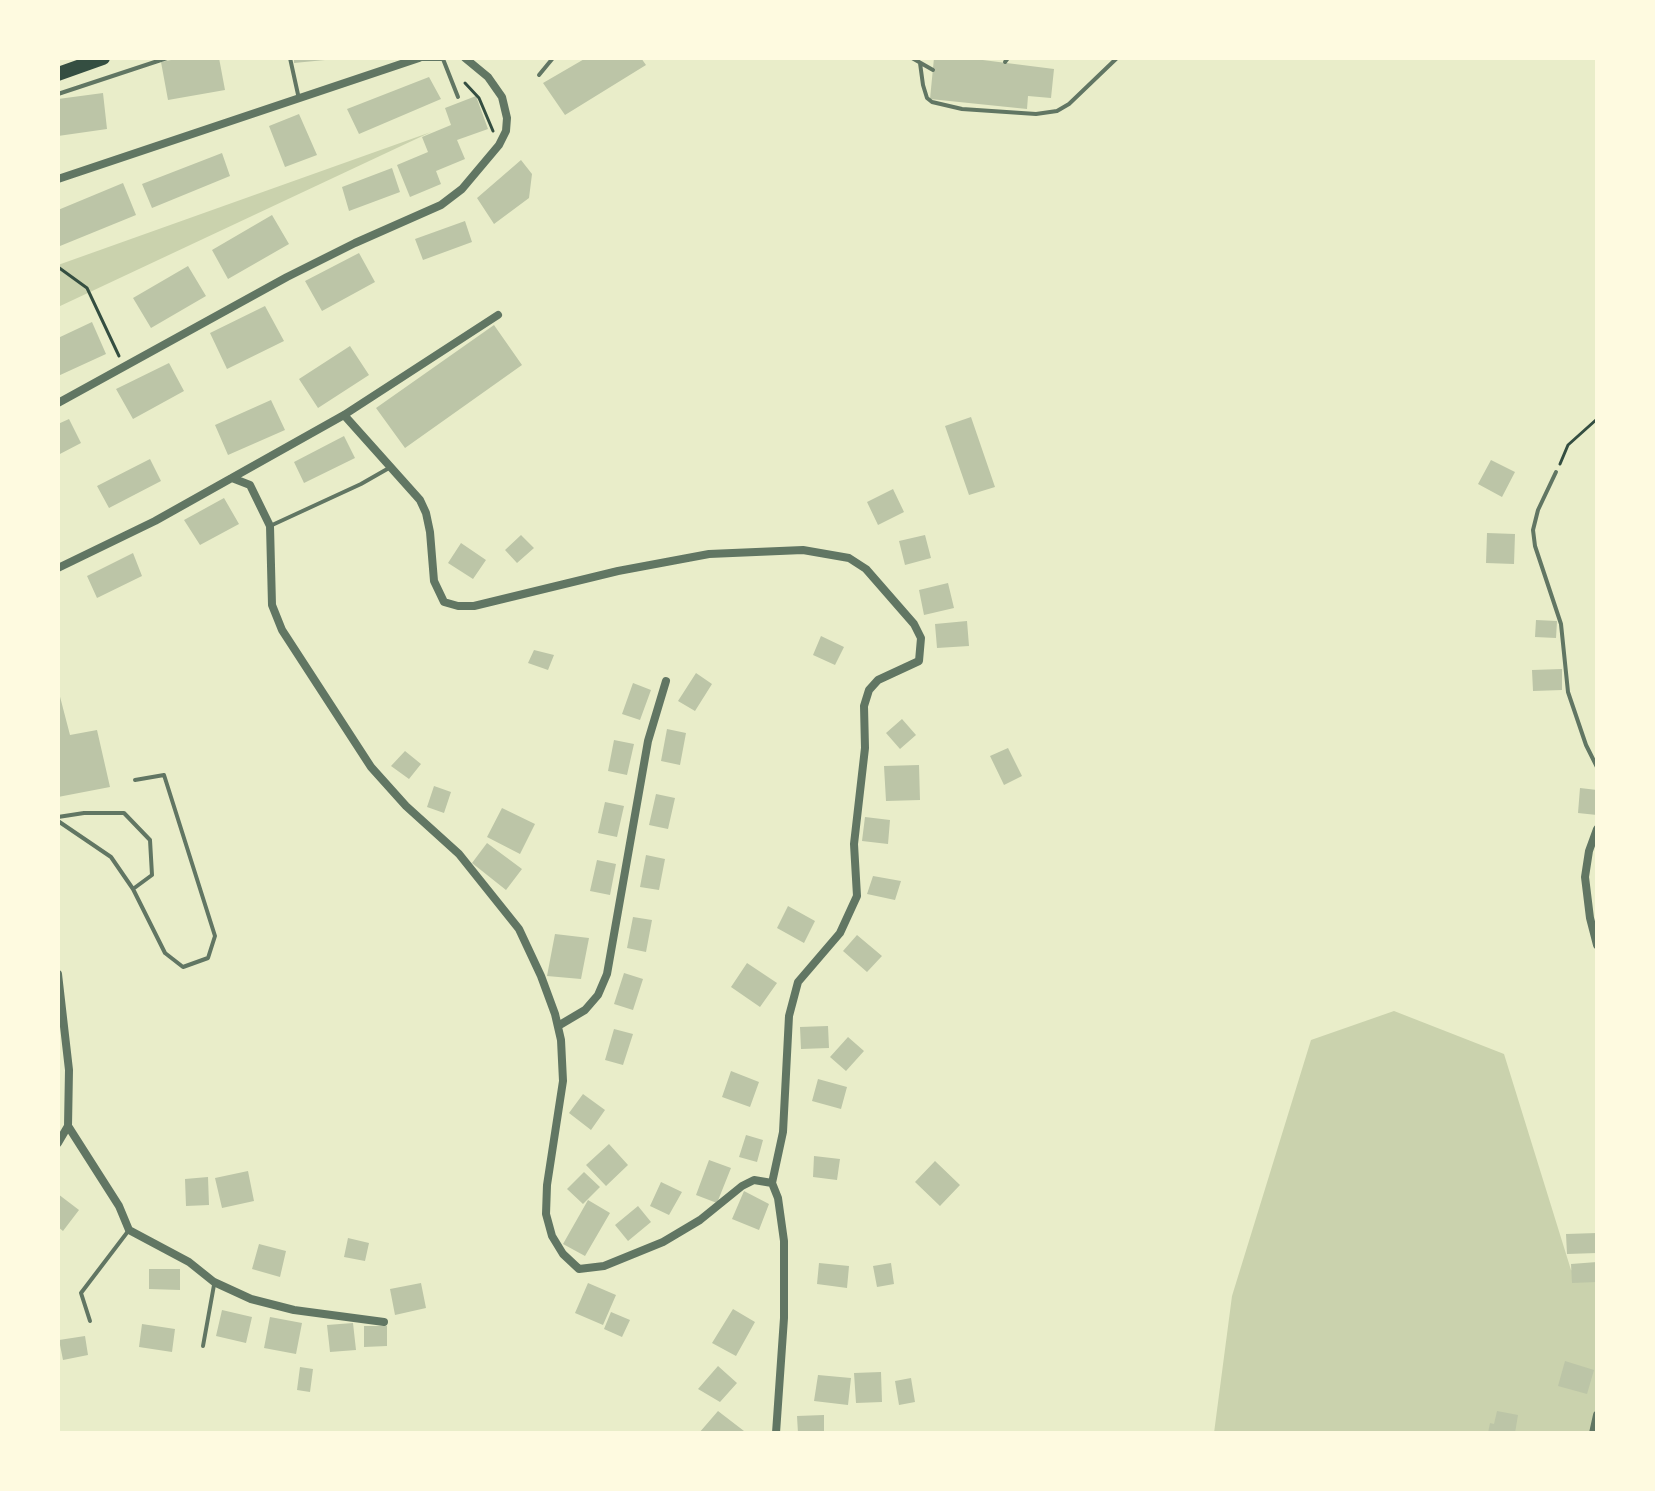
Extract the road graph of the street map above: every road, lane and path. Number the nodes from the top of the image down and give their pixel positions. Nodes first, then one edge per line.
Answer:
1 (103, 58) edge
2 (167, 58) edge
3 (290, 58) edge
4 (417, 58) edge
5 (465, 58) edge
6 (553, 58) edge
7 (912, 58) edge
8 (1117, 58) edge
9 (920, 63) junction
10 (933, 70) dead end
11 (58, 74) edge
12 (539, 75) dead end
13 (461, 79) dead end
14 (58, 94) edge
15 (458, 97) dead end
16 (299, 99) junction
17 (499, 145) junction
18 (58, 179) edge
19 (58, 267) edge
20 (498, 315) dead end
21 (124, 367) junction
22 (58, 403) edge
23 (344, 415) junction
24 (1597, 419) edge
25 (389, 468) junction
26 (1556, 472) joint
27 (232, 478) junction
28 (270, 526) junction
29 (58, 568) edge
30 (666, 681) dead end
31 (1597, 767) edge
32 (135, 780) dead end
33 (58, 819) edge
34 (1597, 829) edge
35 (133, 889) junction
36 (1597, 945) edge
37 (58, 974) edge
38 (558, 1026) junction
39 (68, 1126) junction
40 (58, 1143) edge
41 (772, 1183) junction
42 (129, 1230) junction
43 (214, 1282) junction
44 (90, 1321) dead end
45 (384, 1322) dead end
46 (203, 1346) dead end
47 (1597, 1415) edge
48 (776, 1433) edge
49 (1593, 1433) edge

1 - 11 main road
2 - 14 lane
3 - 16 lane
4 - 15 lane
4 - 16 street
5 - 17 street
6 - 12 lane
7 - 9 lane
8 - 9 lane
9 - 10 lane
13 - 17 path
16 - 18 street
17 - 21 street
19 - 21 path
20 - 23 street
21 - 22 street
23 - 25 street
23 - 27 street
24 - 26 path
25 - 28 lane
25 - 41 street
26 - 31 lane
27 - 28 street
27 - 29 street
28 - 38 street
30 - 38 street
32 - 35 lane
33 - 35 lane
33 - 35 lane
34 - 36 street
37 - 39 street
38 - 41 street
39 - 40 street
39 - 42 street
41 - 48 street
42 - 43 street
42 - 44 lane
43 - 45 street
43 - 46 lane
47 - 49 street

